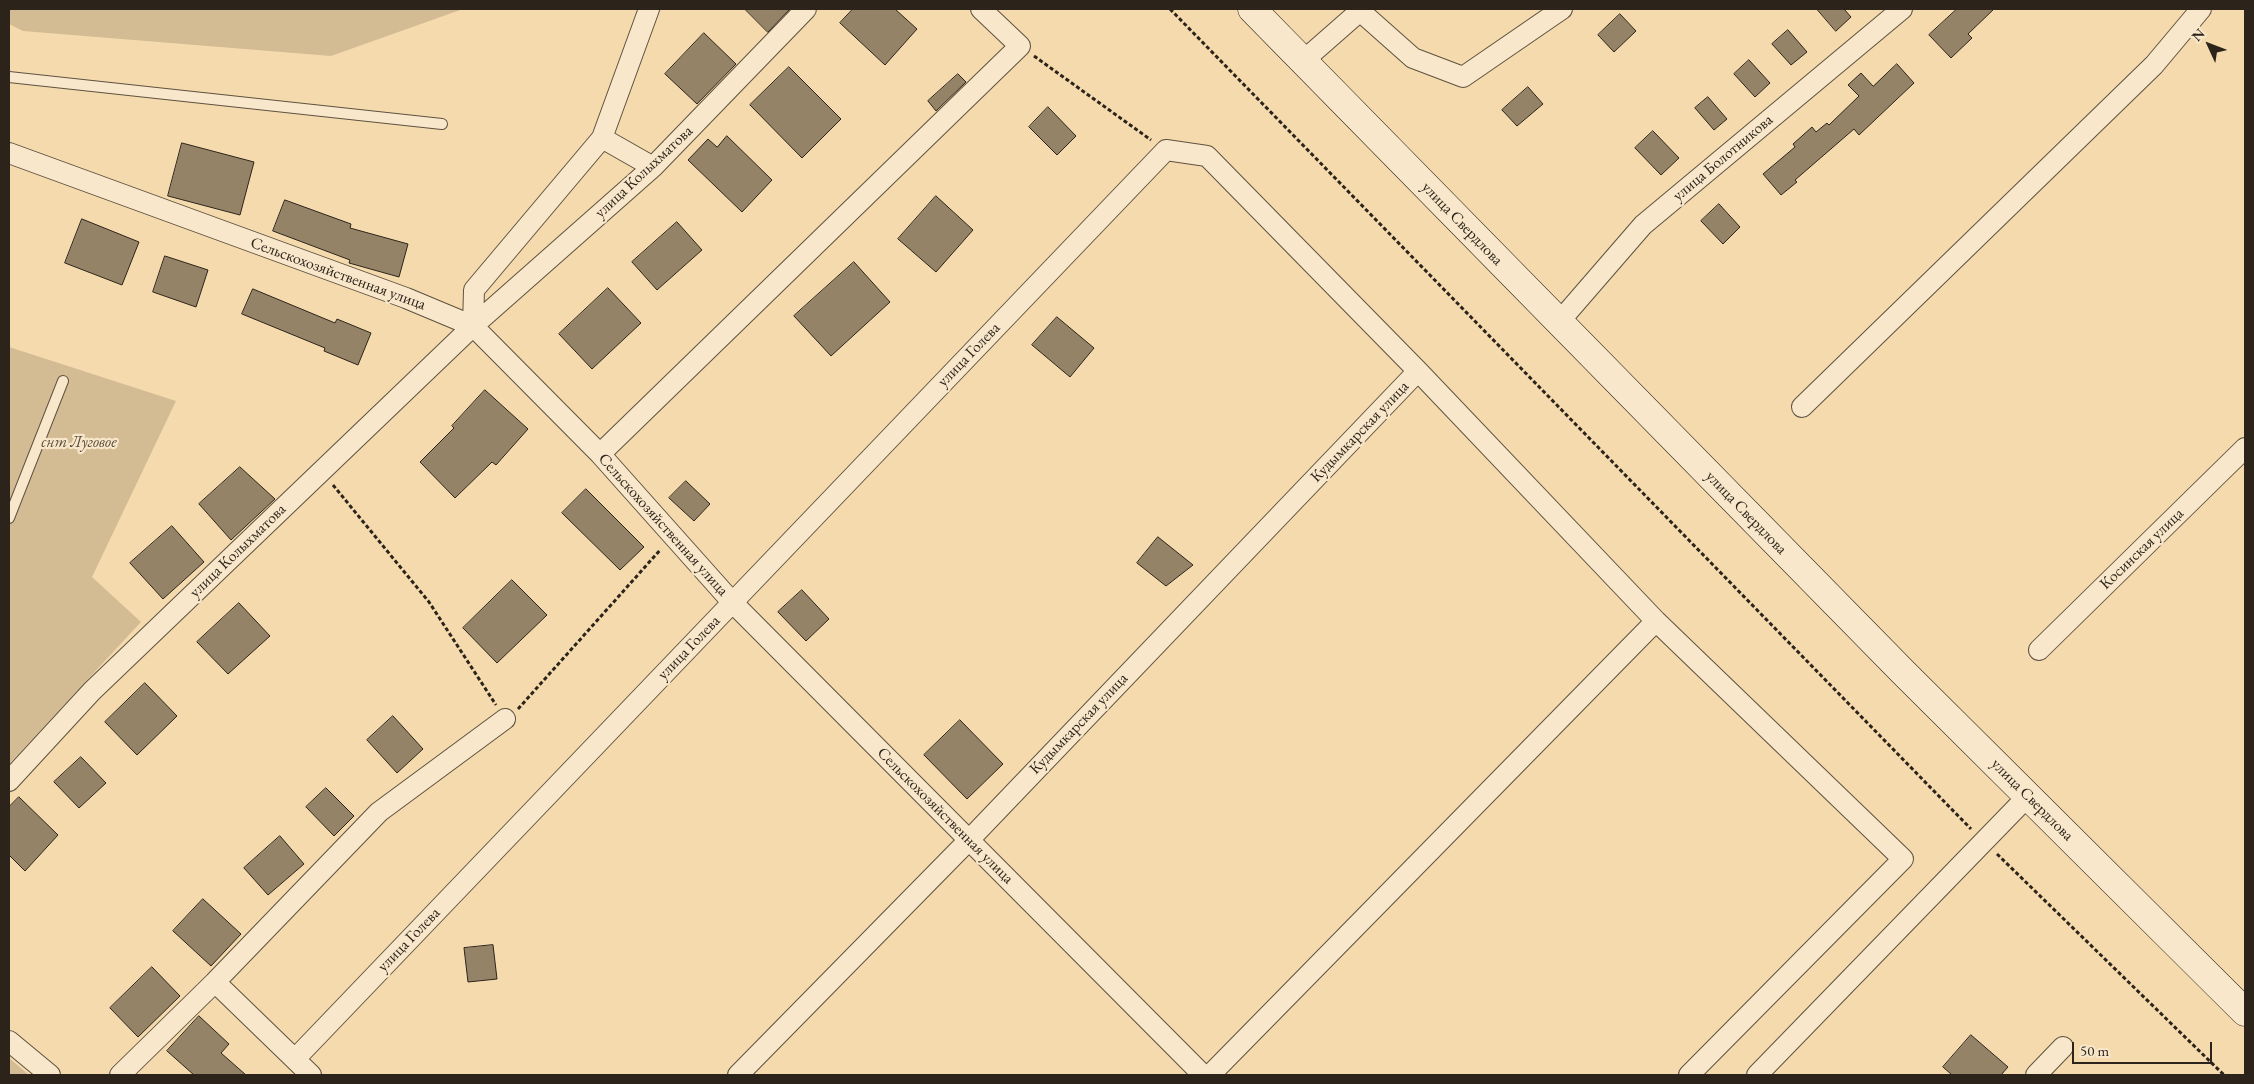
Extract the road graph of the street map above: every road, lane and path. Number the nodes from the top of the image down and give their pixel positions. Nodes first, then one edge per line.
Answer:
1 (649, 9) edge
2 (806, 9) edge
3 (981, 9) edge
4 (1170, 9) edge
5 (1252, 9) edge
6 (1562, 9) edge
7 (1902, 9) edge
8 (2200, 9) edge
9 (1359, 10) edge
10 (1020, 46) junction
11 (1303, 60) junction
12 (9, 77) edge
13 (442, 124) dead end
14 (602, 138) junction
15 (1166, 150) junction
16 (9, 153) edge
17 (653, 167) junction
18 (1559, 322) junction
19 (473, 326) junction
20 (1418, 371) junction
21 (63, 381) dead end
22 (1802, 407) dead end
23 (2245, 448) edge
24 (600, 454) junction
25 (321, 471) junction
26 (9, 518) edge
27 (672, 536) junction
28 (732, 602) junction
29 (1656, 621) junction
30 (2039, 650) dead end
31 (505, 719) junction
32 (9, 781) edge
33 (2028, 796) junction
34 (969, 840) junction
35 (1984, 842) junction
36 (215, 982) junction
37 (2245, 1012) edge
38 (9, 1040) edge
39 (2063, 1047) dead end
40 (295, 1059) junction
41 (50, 1075) edge
42 (120, 1075) edge
43 (311, 1075) edge
44 (738, 1075) edge
45 (1203, 1075) edge
46 (1210, 1075) edge
47 (1689, 1075) edge
48 (1757, 1075) edge
49 (2036, 1075) edge
50 (2224, 1075) edge

1 - 14 street
2 - 17 street, улица Колыхматова
3 - 10 street
4 - 35 path
5 - 11 main road, улица Свердлова
6 - 9 street
7 - 18 street, улица Болотникова
8 - 22 street
9 - 11 street
10 - 15 path
10 - 24 street
11 - 18 main road, улица Свердлова
12 - 13 lane
14 - 17 street
14 - 19 street
15 - 20 street
15 - 28 street, улица Голева
16 - 19 street, Сельскохозяйственная улица
17 - 19 street, улица Колыхматова
18 - 33 main road, улица Свердлова
19 - 24 street, Сельскохозяйственная улица
19 - 25 street, улица Колыхматова
20 - 29 street
20 - 34 street, Кудымкарская улица
21 - 26 lane
23 - 30 street, Косинская улица
24 - 27 street, Сельскохозяйственная улица
25 - 31 path
25 - 32 street, улица Колыхматова
27 - 28 street, Сельскохозяйственная улица
27 - 31 path
28 - 34 street, Сельскохозяйственная улица
28 - 40 street, улица Голева
29 - 46 street
29 - 47 street
31 - 36 street
33 - 35 street
33 - 37 main road, улица Свердлова
34 - 44 street, Кудымкарская улица
34 - 45 street, Сельскохозяйственная улица
35 - 48 street
35 - 50 path
36 - 40 street
36 - 42 street
38 - 41 street
39 - 49 street
40 - 43 street

